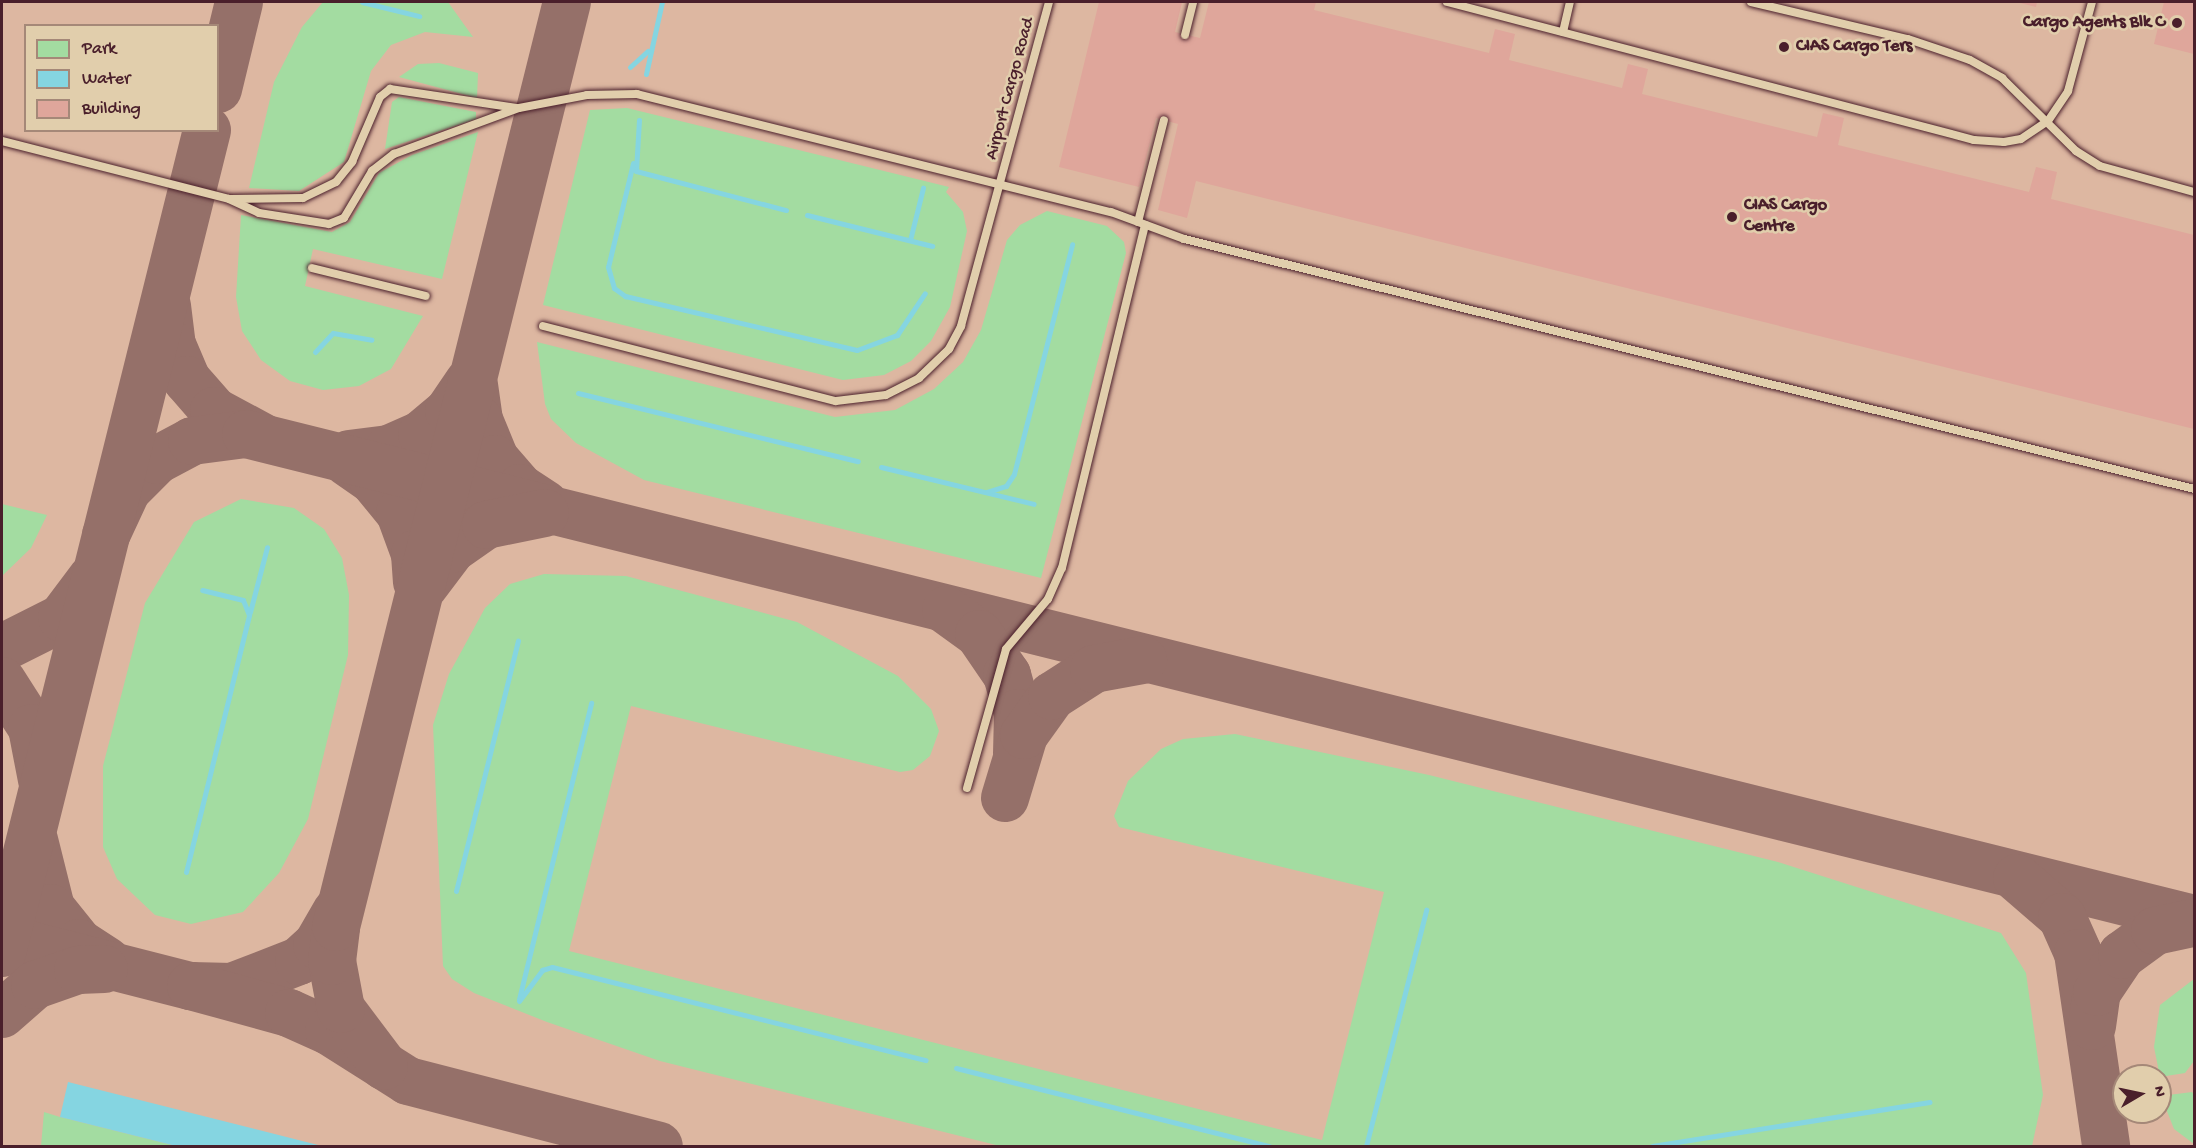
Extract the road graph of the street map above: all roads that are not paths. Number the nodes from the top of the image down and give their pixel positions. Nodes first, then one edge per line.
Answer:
1 (1049, 2) edge
2 (1193, 2) edge
3 (1447, 2) edge
4 (1570, 2) edge
5 (1751, 2) edge
6 (2092, 2) edge
7 (1563, 32) junction
8 (1185, 35) dead end
9 (519, 108) junction
10 (1164, 120) dead end
11 (2048, 120) junction
12 (2, 141) edge
13 (1002, 185) junction
14 (2194, 192) edge
15 (230, 199) junction
16 (1142, 224) junction
17 (312, 268) dead end
18 (426, 296) dead end
19 (543, 326) dead end
20 (2194, 489) edge
21 (967, 788) dead end

1 - 13 lane, Airport Cargo Road
2 - 8 lane
3 - 7 lane
4 - 7 lane
5 - 11 lane
6 - 11 lane
7 - 11 lane
9 - 13 lane
9 - 15 lane
9 - 15 lane
10 - 16 lane
11 - 14 lane
12 - 15 lane
13 - 16 lane
13 - 19 lane, Airport Cargo Road
16 - 20 lane
16 - 21 lane
17 - 18 lane

